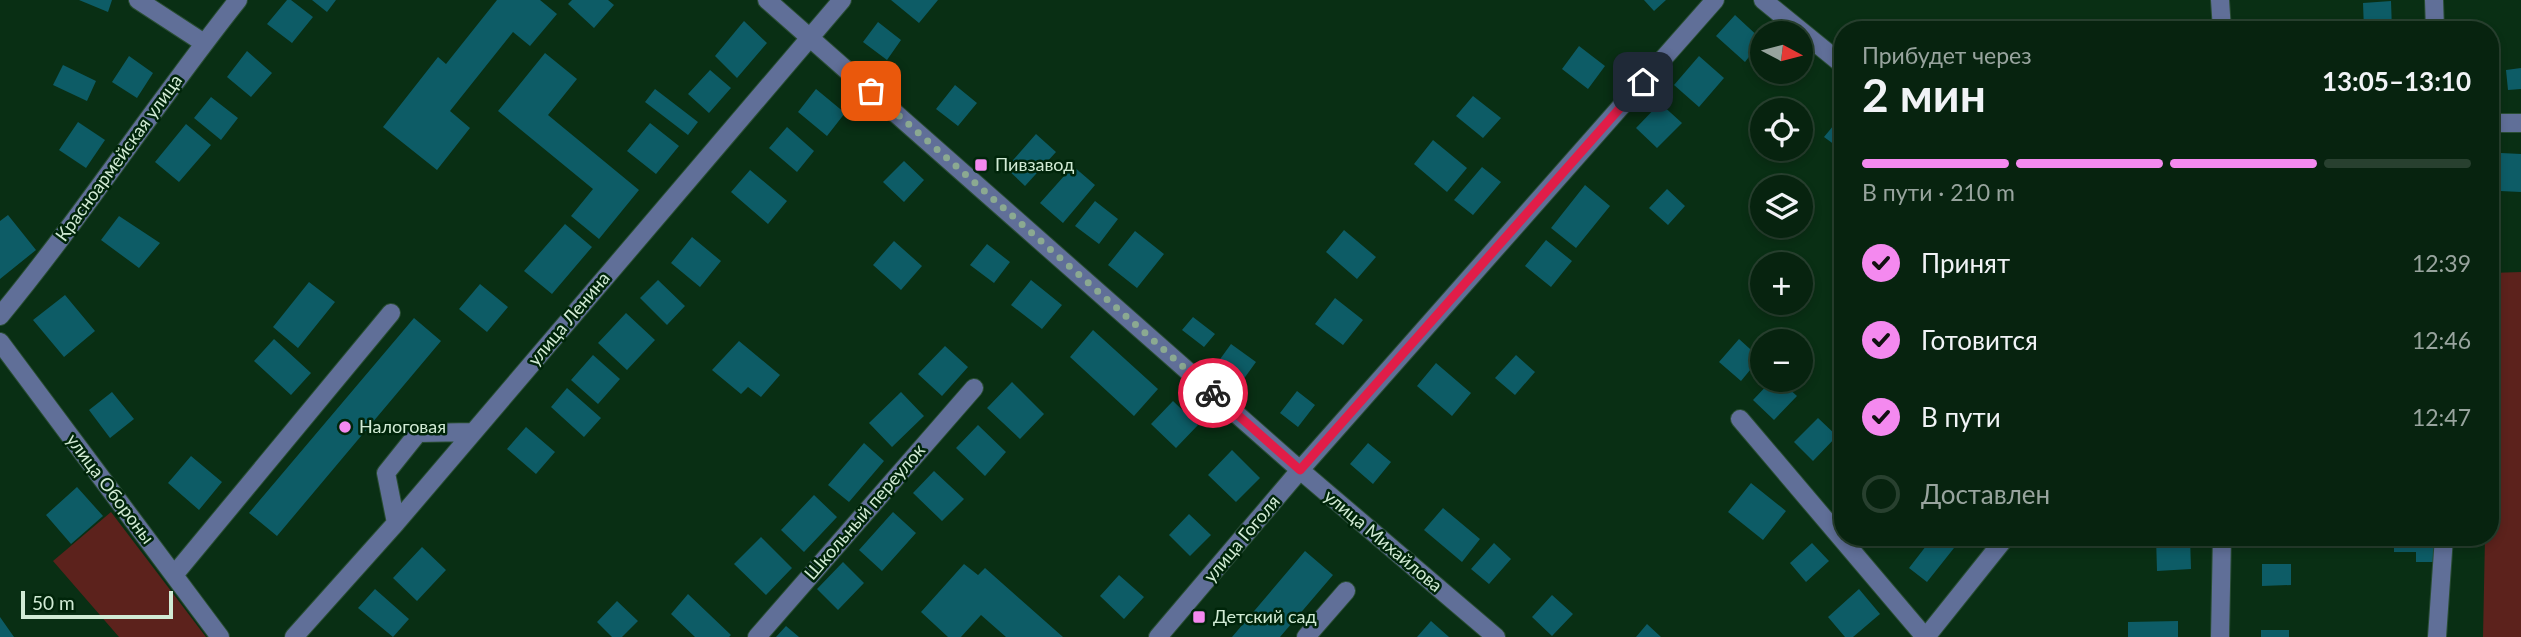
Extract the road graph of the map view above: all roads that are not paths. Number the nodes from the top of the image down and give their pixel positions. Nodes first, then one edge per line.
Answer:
1 (138, 0) edge
2 (238, 0) edge
3 (767, 0) edge
4 (842, 0) edge
5 (1715, 0) edge
6 (1763, 0) edge
7 (2220, 0) edge
8 (2434, 0) edge
9 (2221, 21) edge
10 (2435, 21) edge
11 (809, 37) junction
12 (204, 43) junction
13 (1834, 58) edge
14 (2521, 123) edge
15 (2499, 124) edge
16 (391, 313) dead end
17 (0, 316) edge
18 (0, 342) edge
19 (974, 388) dead end
20 (1740, 419) dead end
21 (473, 432) junction
22 (1300, 470) junction
23 (396, 523) junction
24 (1834, 530) edge
25 (1848, 546) edge
26 (1999, 546) edge
27 (2222, 546) edge
28 (2443, 546) edge
29 (174, 575) junction
30 (1346, 591) dead end
31 (220, 637) edge
32 (294, 637) edge
33 (757, 637) edge
34 (1158, 637) edge
35 (1306, 637) edge
36 (1496, 637) edge
37 (1925, 637) edge
38 (2220, 637) edge
39 (2437, 637) edge

1 - 12 street
2 - 12 street, Красноармейская улица
3 - 11 street, улица Михайлова
4 - 11 street, улица Ленина
5 - 22 street, улица Гоголя
6 - 13 street
7 - 9 street
8 - 10 street
11 - 21 street, улица Ленина
11 - 22 street, улица Михайлова
12 - 17 street, Красноармейская улица
14 - 15 street
16 - 29 street
18 - 29 street, улица Обороны
19 - 33 street, Школьный переулок
20 - 24 street
21 - 23 street, улица Ленина
21 - 23 street
22 - 34 street, улица Гоголя
22 - 36 street, улица Михайлова
23 - 32 street, улица Ленина
25 - 37 street
26 - 37 street
27 - 38 street
28 - 39 street
29 - 31 street, улица Обороны
30 - 35 street

